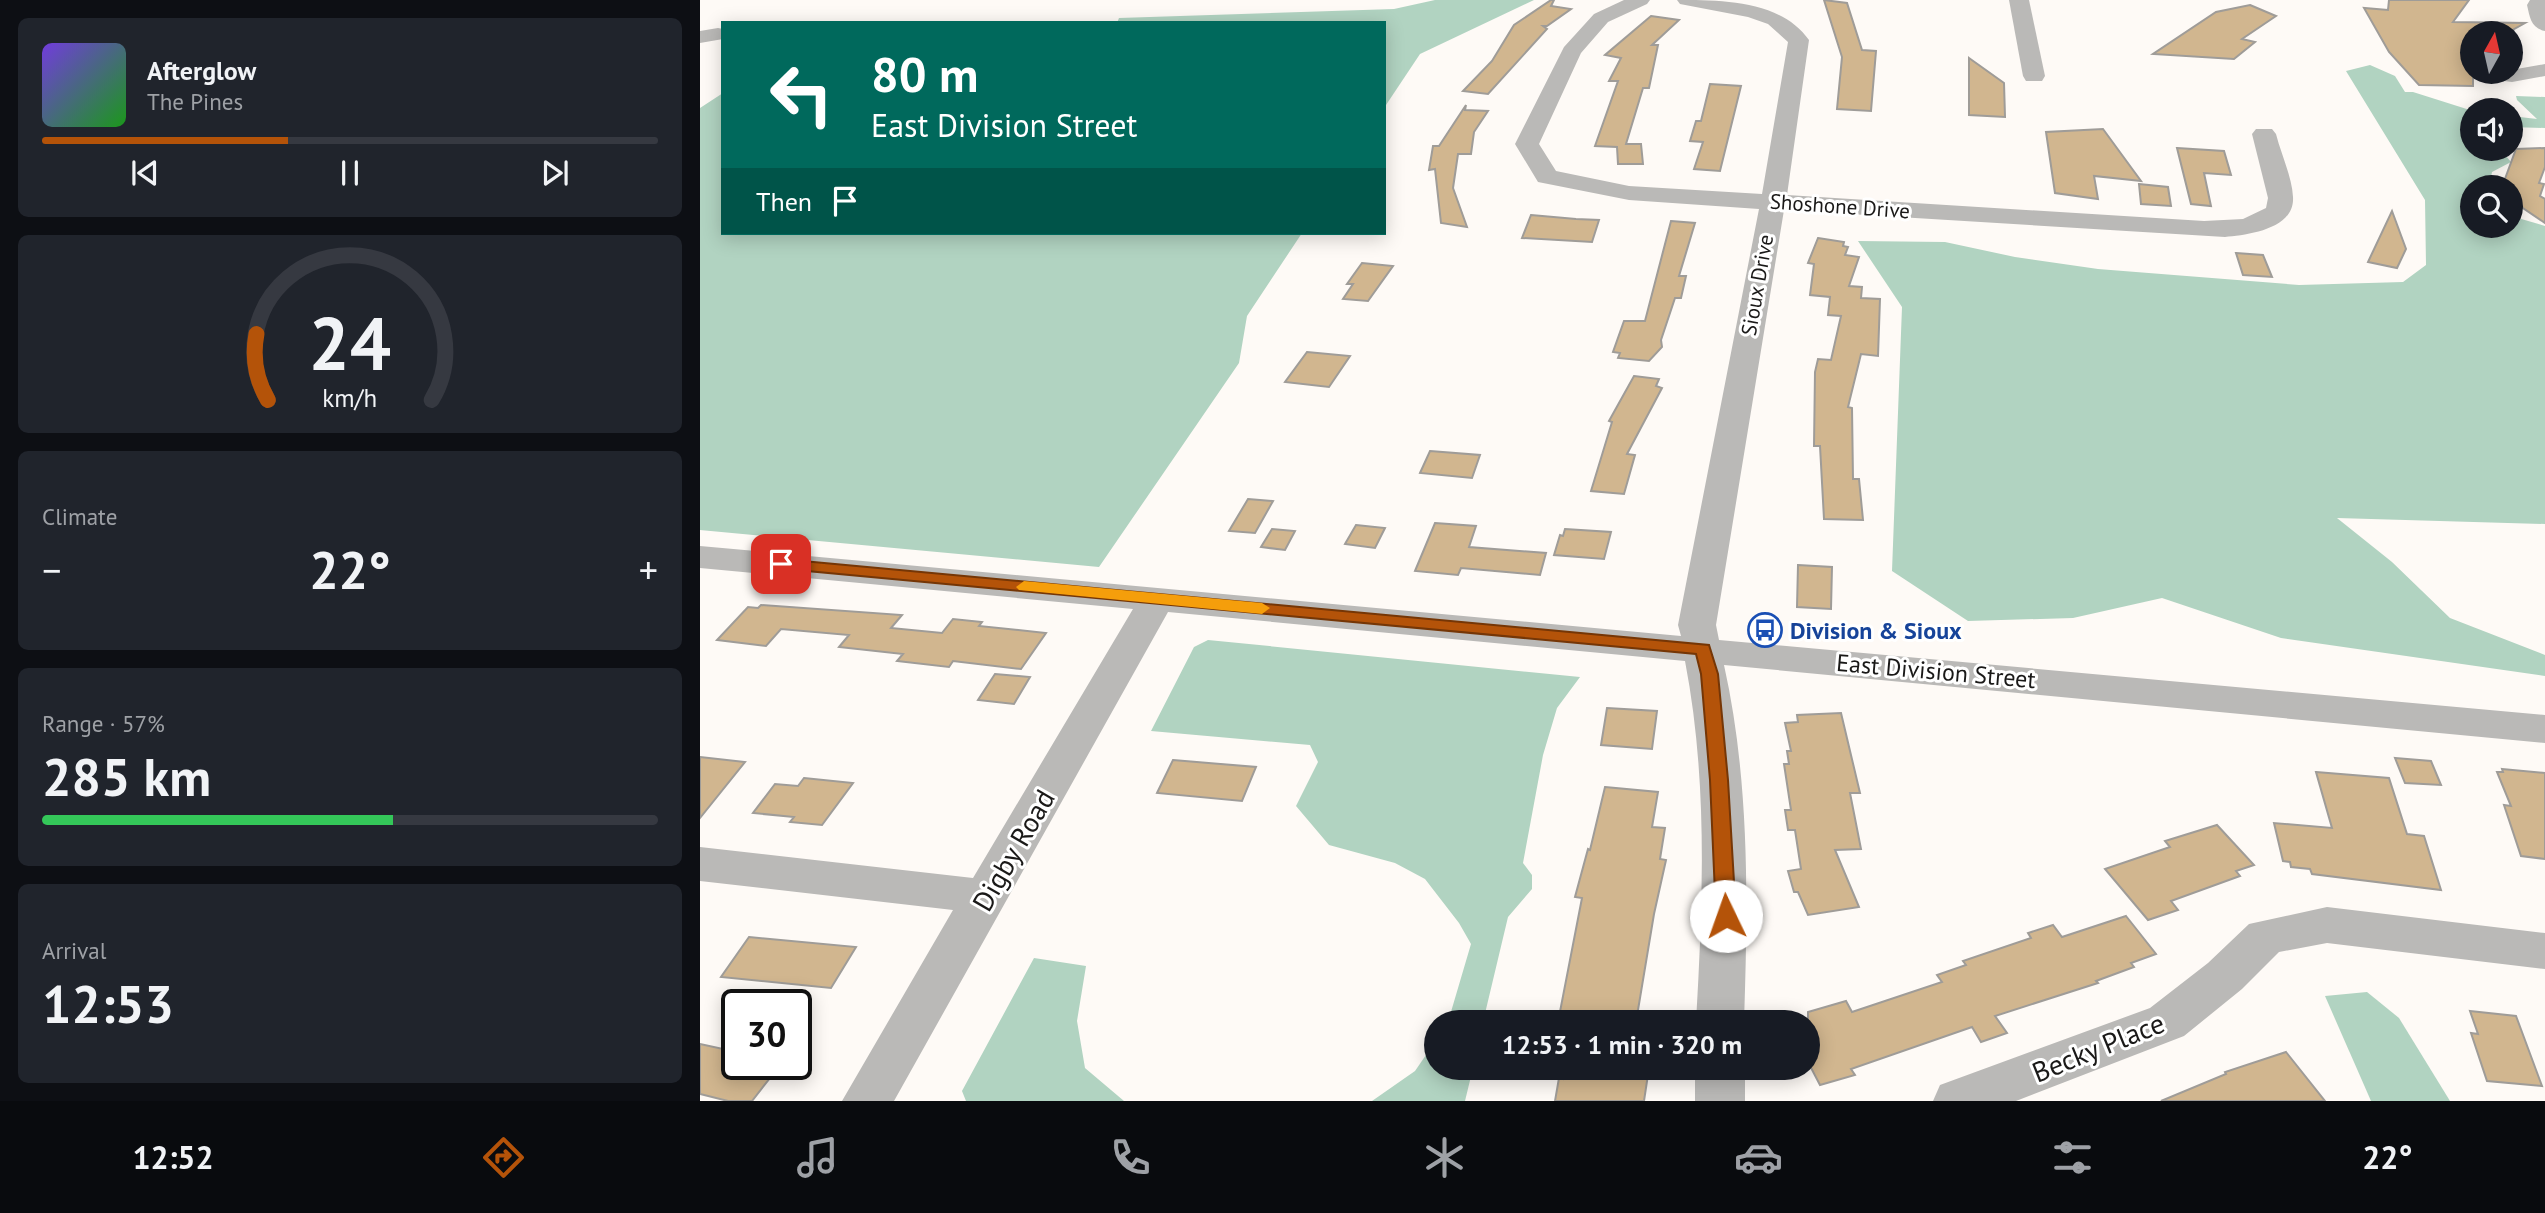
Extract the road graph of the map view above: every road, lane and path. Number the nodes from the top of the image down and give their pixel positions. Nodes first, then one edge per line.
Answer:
1 (1640, 0) edge
2 (1687, 0) edge
3 (2019, 0) edge
4 (2540, 0) edge
5 (2545, 25) edge
6 (2545, 70) edge
7 (2524, 74) edge
8 (2034, 76) dead end
9 (2264, 134) dead end
10 (1772, 202) junction
11 (700, 557) edge
12 (1157, 598) junction
13 (1703, 649) junction
14 (2545, 729) edge
15 (700, 863) edge
16 (987, 897) junction
17 (2545, 951) edge
18 (1721, 1010) edge
19 (1720, 1080) edge
20 (867, 1101) edge
21 (1720, 1101) edge
22 (1958, 1101) edge

1 - 10 street, Shoshone Drive
2 - 10 street, Sioux Drive
3 - 8 street
4 - 5 street
6 - 7 street
9 - 10 street, Shoshone Drive
10 - 13 street, Sioux Drive
11 - 12 street, East Division Street
12 - 13 street, East Division Street
12 - 16 street, Digby Road
13 - 14 street, East Division Street
13 - 18 street, Sioux Drive
15 - 16 street
16 - 20 street, Digby Road
17 - 22 street, Becky Place
19 - 21 street

